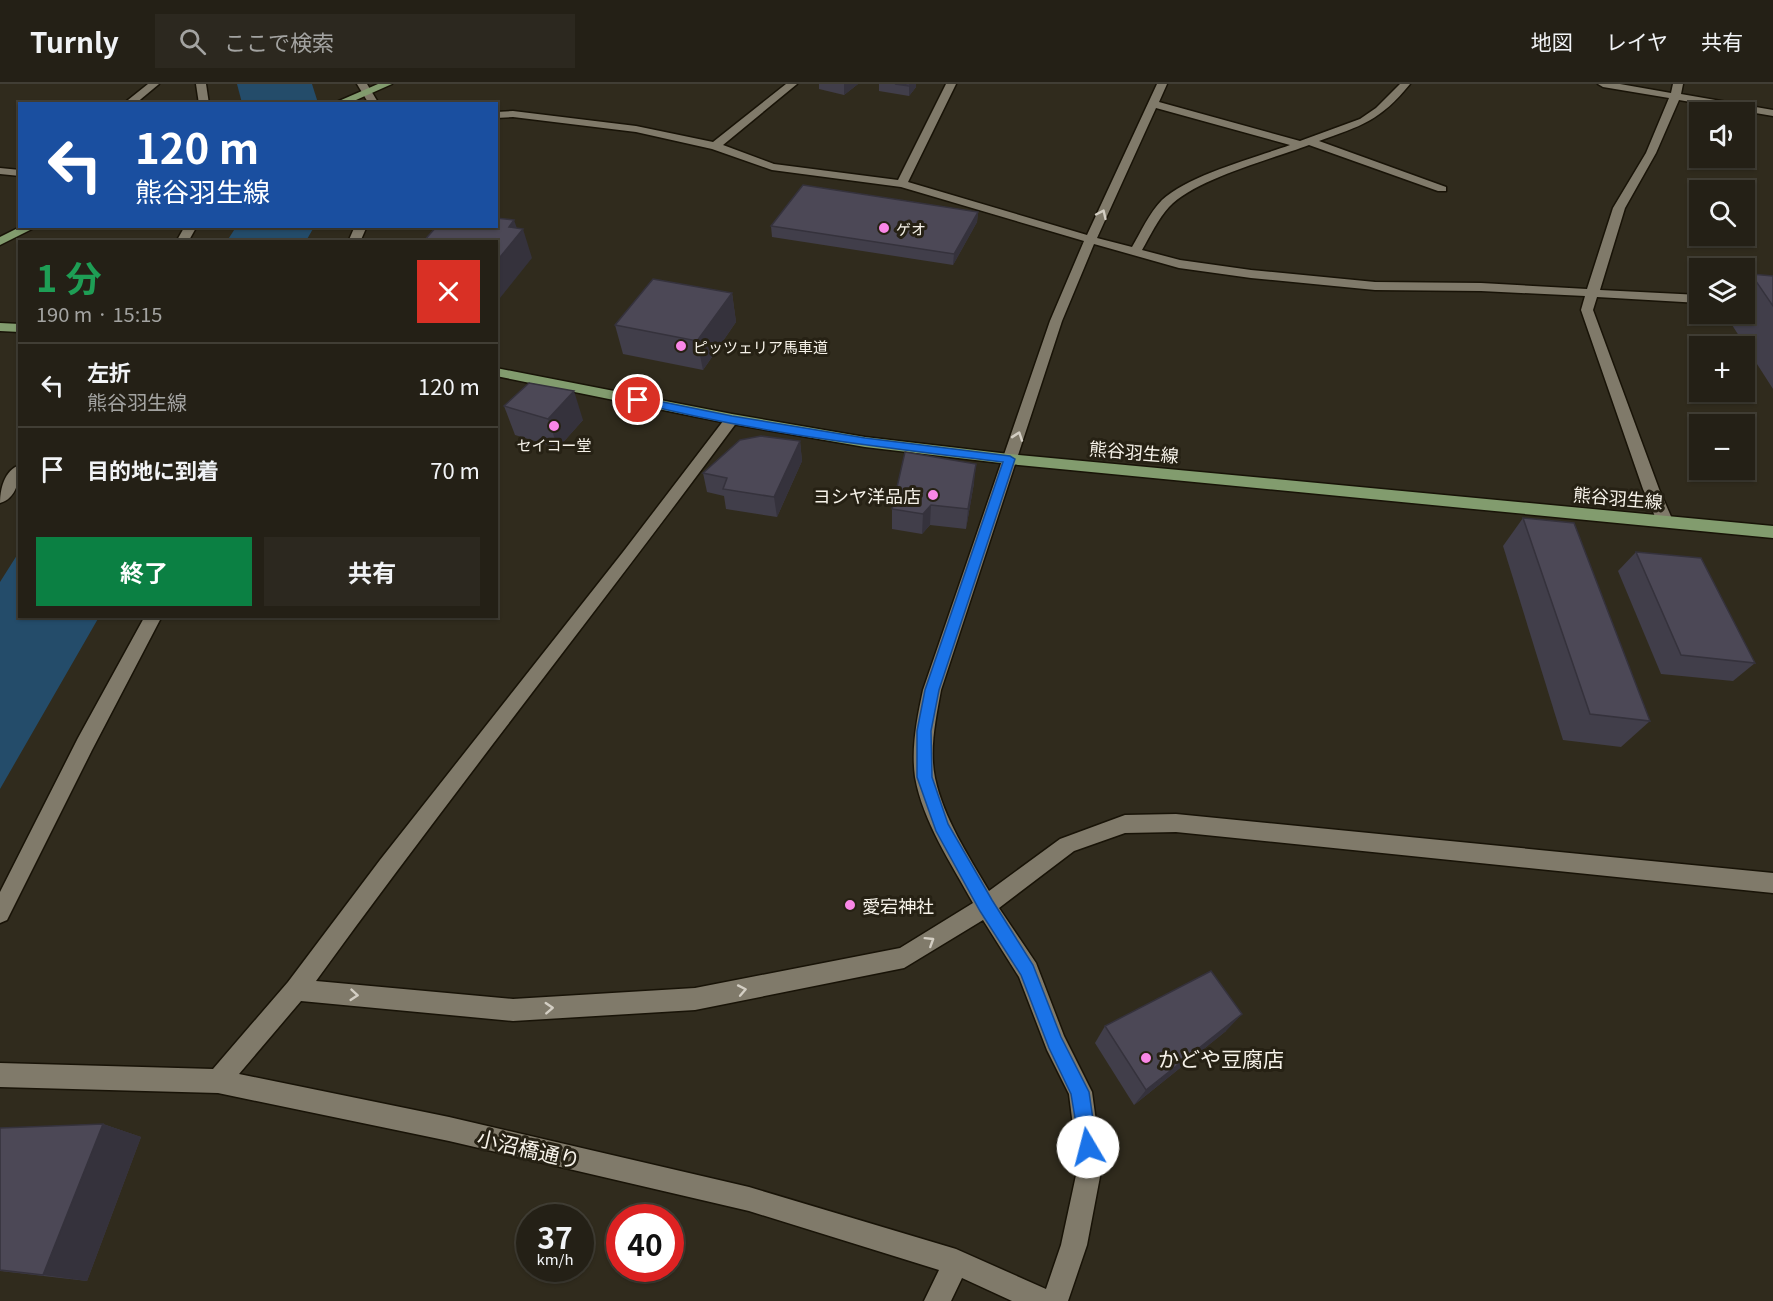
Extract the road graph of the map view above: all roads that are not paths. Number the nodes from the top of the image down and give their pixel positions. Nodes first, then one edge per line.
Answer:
1 (154, 84) edge
2 (201, 84) edge
3 (387, 84) edge
4 (792, 84) edge
5 (951, 84) edge
6 (1162, 84) edge
7 (1405, 84) edge
8 (1603, 84) edge
9 (1678, 84) edge
10 (364, 88) edge
11 (1675, 97) junction
12 (131, 102) edge
13 (204, 102) edge
14 (343, 102) edge
15 (373, 102) edge
16 (1154, 104) junction
17 (1773, 113) edge
18 (498, 114) edge
19 (1303, 143) junction
20 (715, 146) junction
21 (0, 171) edge
22 (18, 173) edge
23 (902, 184) junction
24 (1442, 189) dead end
25 (29, 228) edge
26 (1090, 240) junction
27 (0, 241) edge
28 (1134, 253) junction
29 (1593, 293) junction
30 (1689, 298) edge
31 (0, 327) edge
32 (18, 328) edge
33 (498, 372) edge
34 (732, 419) junction
35 (1010, 459) junction
36 (18, 473) edge
37 (0, 498) edge
38 (1665, 521) junction
39 (1773, 532) edge
40 (153, 618) edge
41 (1773, 883) edge
42 (986, 906) junction
43 (0, 914) edge
44 (296, 990) junction
45 (0, 1075) edge
46 (218, 1081) junction
47 (956, 1262) junction
48 (937, 1301) edge
49 (1042, 1301) edge
50 (1055, 1301) edge

1 - 12 street
2 - 13 street
3 - 10 main road
4 - 20 street
5 - 23 street
6 - 16 street
7 - 19 street
8 - 11 street
9 - 11 street
10 - 14 main road
10 - 15 street
11 - 17 street
11 - 29 street
16 - 19 street
26 -> 16 street
18 - 20 street
19 - 24 street
19 - 28 street
20 - 23 street
21 - 22 street
23 - 26 street
25 - 27 main road
26 - 28 street
35 -> 26 street
28 - 29 street
29 - 30 street
29 - 38 street
31 - 32 main road
33 - 34 main road, 熊谷羽生線
34 - 35 main road, 熊谷羽生線
34 - 44 street
35 - 38 main road, 熊谷羽生線
35 - 42 street
36 - 37 street
38 - 39 main road, 熊谷羽生線
40 - 43 street
41 - 42 street
44 -> 42 street
42 - 50 street
44 - 46 street
45 - 46 street, 小沼橋通り
46 - 47 street, 小沼橋通り
47 - 48 street
47 - 49 street, 小沼橋通り

